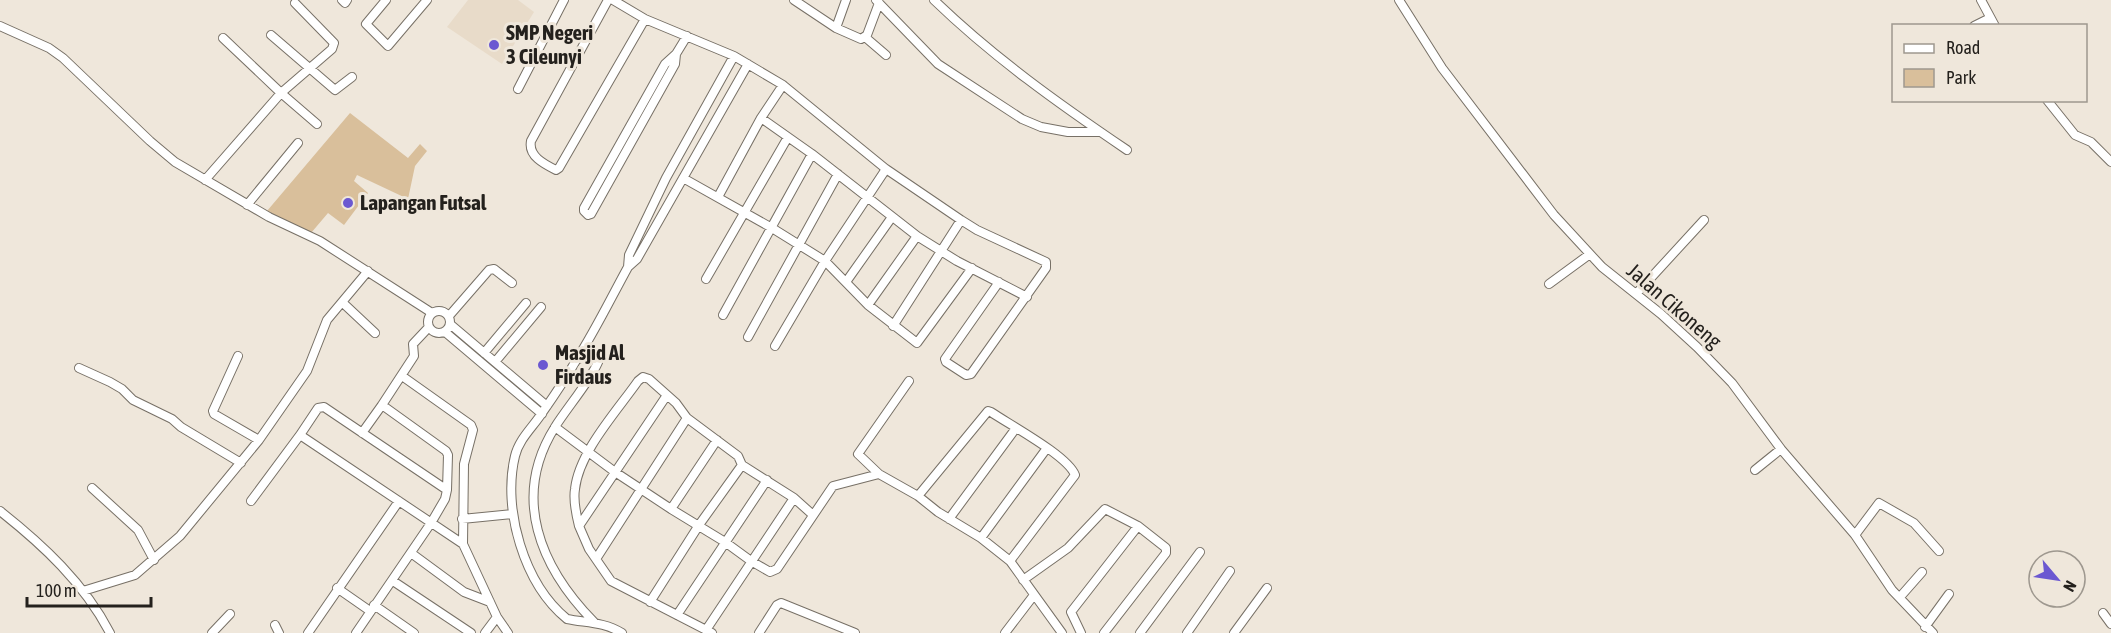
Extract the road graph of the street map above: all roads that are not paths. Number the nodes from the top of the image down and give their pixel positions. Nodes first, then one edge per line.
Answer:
1 (386, 0) edge
2 (427, 0) edge
3 (564, 0) edge
4 (608, 0) edge
5 (613, 0) edge
6 (794, 0) edge
7 (814, 0) edge
8 (846, 0) edge
9 (934, 0) edge
10 (1399, 0) edge
11 (1981, 0) edge
12 (877, 2) edge
13 (295, 3) dead end
14 (810, 11) junction
15 (645, 19) junction
16 (1992, 22) edge
17 (0, 26) edge
18 (836, 28) junction
19 (271, 35) dead end
20 (687, 36) junction
21 (865, 37) junction
22 (223, 38) dead end
23 (676, 54) junction
24 (886, 55) dead end
25 (734, 56) junction
26 (748, 64) junction
27 (309, 68) junction
28 (352, 76) dead end
29 (783, 85) junction
30 (518, 89) dead end
31 (281, 93) junction
32 (2049, 102) edge
33 (761, 118) junction
34 (317, 124) dead end
35 (1100, 132) junction
36 (788, 137) junction
37 (298, 143) dead end
38 (1127, 150) dead end
39 (812, 154) junction
40 (2111, 162) edge
41 (886, 169) junction
42 (838, 174) junction
43 (683, 178) junction
44 (205, 180) junction
45 (718, 197) junction
46 (866, 197) junction
47 (247, 205) junction
48 (745, 212) junction
49 (892, 217) junction
50 (961, 220) junction
51 (1704, 220) dead end
52 (772, 228) junction
53 (917, 236) junction
54 (798, 243) junction
55 (942, 252) junction
56 (1590, 254) junction
57 (825, 261) junction
58 (628, 267) junction
59 (972, 268) junction
60 (368, 271) junction
61 (706, 279) dead end
62 (846, 282) junction
63 (999, 282) junction
64 (512, 283) dead end
65 (1549, 284) dead end
66 (1636, 294) junction
67 (1027, 297) junction
68 (343, 303) junction
69 (526, 303) dead end
70 (868, 305) junction
71 (541, 307) dead end
72 (432, 313) junction
73 (723, 315) dead end
74 (448, 324) junction
75 (893, 326) junction
76 (429, 327) junction
77 (375, 333) dead end
78 (748, 337) dead end
79 (775, 346) dead end
80 (484, 353) junction
81 (238, 356) dead end
82 (578, 359) junction
83 (495, 362) junction
84 (79, 368) dead end
85 (402, 376) junction
86 (909, 381) dead end
87 (667, 395) junction
88 (382, 405) junction
89 (547, 406) junction
90 (542, 414) junction
91 (687, 418) junction
92 (555, 427) junction
93 (1016, 428) junction
94 (362, 433) junction
95 (300, 435) junction
96 (259, 440) junction
97 (717, 440) junction
98 (1047, 448) junction
99 (1781, 449) junction
100 (588, 453) junction
101 (241, 463) junction
102 (742, 465) junction
103 (1755, 470) dead end
104 (615, 472) junction
105 (879, 474) junction
106 (767, 480) junction
107 (92, 488) dead end
108 (642, 489) junction
109 (447, 490) junction
110 (918, 496) junction
111 (794, 498) junction
112 (251, 501) dead end
113 (399, 501) junction
114 (670, 509) junction
115 (0, 511) edge
116 (512, 514) junction
117 (813, 515) junction
118 (462, 519) junction
119 (949, 519) junction
120 (431, 523) junction
121 (699, 525) junction
122 (579, 526) junction
123 (1138, 526) junction
124 (1855, 535) junction
125 (981, 538) junction
126 (725, 542) junction
127 (463, 544) junction
128 (1940, 551) dead end
129 (1200, 552) dead end
130 (411, 553) junction
131 (596, 559) junction
132 (154, 560) junction
133 (751, 561) junction
134 (1010, 561) junction
135 (1230, 571) dead end
136 (1922, 572) dead end
137 (393, 580) junction
138 (1023, 580) junction
139 (337, 588) junction
140 (1267, 588) dead end
141 (83, 591) junction
142 (1949, 594) dead end
143 (1034, 595) junction
144 (1900, 597) junction
145 (490, 602) junction
146 (650, 602) junction
147 (372, 608) junction
148 (2103, 613) dead end
149 (230, 614) dead end
150 (677, 615) junction
151 (497, 617) junction
152 (594, 622) junction
153 (2111, 624) edge
154 (1929, 630) edge
155 (1058, 631) edge
156 (709, 632) edge
157 (110, 633) edge
158 (212, 633) edge
159 (308, 633) edge
160 (356, 633) edge
161 (414, 633) edge
162 (471, 633) edge
163 (485, 633) edge
164 (508, 633) edge
165 (622, 633) edge
166 (759, 633) edge
167 (855, 633) edge
168 (1005, 633) edge
169 (1081, 633) edge
170 (1104, 633) edge
171 (1140, 633) edge
172 (1187, 633) edge
173 (1234, 633) edge

1 - 2 street
3 - 30 street
4 - 15 street
5 - 15 street
6 - 14 street
7 - 14 street
8 - 18 street
9 - 35 street
10 - 56 street, Jalan Cikoneng
11 - 16 street
12 - 21 street
12 - 35 street
13 - 27 street
14 - 18 street
15 - 20 street
17 - 44 street
18 - 21 street
19 - 27 street
20 - 23 street
20 - 25 street
21 - 24 street
22 - 31 street
23 - 23 street
25 - 26 street
25 - 58 street
26 - 29 street
26 - 43 street
27 - 28 street
27 - 31 street
29 - 33 street
29 - 41 street
31 - 34 street
31 - 44 street
32 - 40 street
33 - 36 street
33 - 45 street
35 - 38 street
36 - 39 street
36 - 48 street
37 - 47 street
39 - 42 street
39 - 52 street
41 - 46 street
41 - 50 street
42 - 46 street
42 - 54 street
43 - 45 street
43 - 58 street
44 - 47 street
45 - 48 street
46 - 49 street
46 - 57 street
47 - 60 street
48 - 52 street
48 - 61 street
49 - 53 street
49 - 62 street
50 - 55 street
50 - 67 street
51 - 66 street
52 - 54 street
52 - 73 street
53 - 55 street
53 - 70 street
54 - 57 street
54 - 78 street
55 - 59 street
55 - 75 street
56 - 65 street
56 - 66 street, Jalan Cikoneng
57 - 62 street
57 - 79 street
58 - 82 street
59 - 63 street
59 - 75 street
60 - 68 street
60 - 72 street
62 - 70 street
63 - 67 street
63 - 67 street
64 - 74 street
66 - 99 street, Jalan Cikoneng
68 - 77 street
68 - 96 street
69 - 80 street
70 - 75 street
71 - 83 street
72 - 74 street
72 - 76 street
74 - 76 street
74 - 80 street
74 - 90 street
76 - 85 street
80 - 83 street
81 - 96 street
82 - 89 street
82 - 92 street
83 - 89 street
84 - 101 street
85 - 88 street
85 - 118 street
86 - 105 street
87 - 91 street
87 - 100 street
87 - 104 street
88 - 94 street
88 - 109 street
89 - 90 street
90 - 116 street
91 - 97 street
91 - 108 street
92 - 100 street
92 - 152 street
93 - 98 street
93 - 110 street
93 - 119 street
94 - 95 street
94 - 109 street
95 - 112 street
95 - 113 street
96 - 101 street
97 - 102 street
97 - 114 street
98 - 125 street
98 - 134 street
99 - 103 street
99 - 124 street, Jalan Cikoneng
100 - 104 street
100 - 122 street
101 - 132 street
102 - 106 street
102 - 121 street
104 - 108 street
104 - 122 street
105 - 110 street
105 - 117 street
106 - 111 street
106 - 126 street
107 - 132 street
108 - 114 street
108 - 131 street
109 - 120 street
110 - 119 street
111 - 117 street
111 - 133 street
113 - 120 street
113 - 139 street
114 - 121 street
115 - 141 street
116 - 118 street
116 - 152 street
117 - 133 street
118 - 127 street
119 - 125 street
120 - 127 street
120 - 130 street
121 - 126 street
121 - 146 street
122 - 131 street
123 - 138 street
123 - 169 street
123 - 170 street
124 - 128 street
124 - 144 street, Jalan Cikoneng
125 - 134 street
126 - 133 street
126 - 150 street
127 - 145 street
129 - 171 street
130 - 137 street
130 - 145 street
131 - 146 street
132 - 141 street
133 - 156 street
134 - 138 street
135 - 172 street
136 - 144 street
137 - 147 street
137 - 162 street
138 - 143 street
139 - 147 street
139 - 159 street
140 - 173 street
141 - 157 street
142 - 154 street
143 - 155 street
143 - 168 street
144 - 154 street, Jalan Cikoneng
145 - 151 street
146 - 150 street
147 - 160 street
147 - 161 street
148 - 153 street
149 - 158 street
150 - 156 street
151 - 163 street
151 - 164 street
152 - 165 street
166 - 167 street

